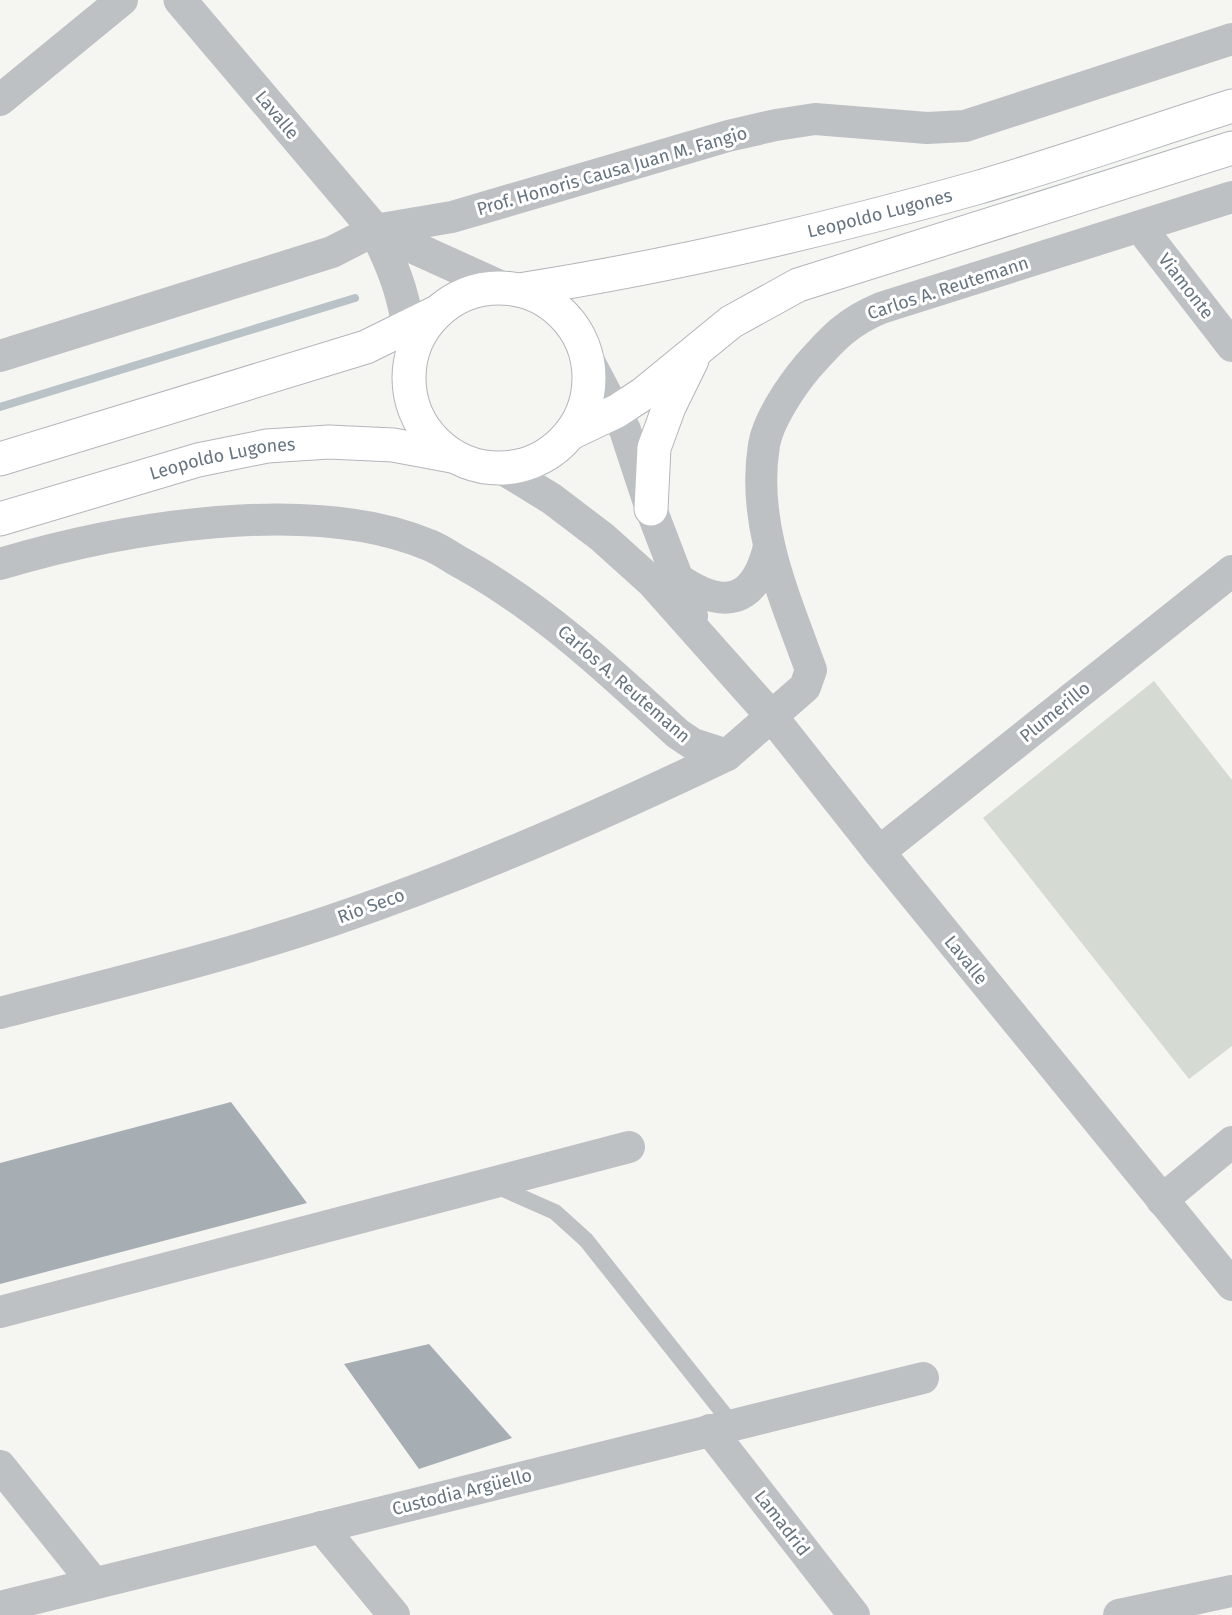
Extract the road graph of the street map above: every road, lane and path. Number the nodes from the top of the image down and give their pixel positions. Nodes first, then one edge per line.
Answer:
1 (122, 0) edge
2 (180, 0) edge
3 (1232, 39) edge
4 (0, 100) edge
5 (1232, 106) edge
6 (1232, 148) edge
7 (1232, 197) edge
8 (1140, 227) junction
9 (375, 230) junction
10 (511, 289) junction
11 (419, 331) junction
12 (700, 345) junction
13 (1232, 346) edge
14 (0, 356) edge
15 (586, 356) junction
16 (617, 411) junction
17 (571, 433) junction
18 (452, 456) junction
19 (0, 459) edge
20 (503, 469) junction
21 (651, 509) junction
22 (0, 519) edge
23 (769, 547) junction
24 (0, 564) edge
25 (1232, 571) edge
26 (678, 579) junction
27 (700, 636) junction
28 (773, 718) junction
29 (727, 755) junction
30 (879, 852) junction
31 (0, 1013) edge
32 (1232, 1142) edge
33 (629, 1147) dead end
34 (490, 1183) junction
35 (1162, 1200) junction
36 (1232, 1285) edge
37 (0, 1312) edge
38 (923, 1378) dead end
39 (721, 1427) junction
40 (0, 1466) edge
41 (321, 1527) junction
42 (93, 1582) junction
43 (1232, 1591) edge
44 (0, 1607) edge
45 (394, 1615) edge
46 (854, 1615) edge
47 (1119, 1615) edge

1 - 4 street
2 - 9 street, Lavalle
3 - 9 street, Prof. Honoris Causa Juan M. Fangio
5 - 10 main road, Leopoldo Lugones
6 - 12 main road
7 - 8 street, Carlos A. Reutemann
8 - 13 street, Viamonte
8 - 23 street, Carlos A. Reutemann
9 - 10 street
9 - 11 street
9 - 14 street, Prof. Honoris Causa Juan M. Fangio
10 - 11 main road
10 - 15 main road
11 - 18 main road
11 - 19 main road
12 - 16 main road
12 - 21 main road
15 - 16 street
15 - 17 main road
16 - 17 main road
16 - 21 street
17 - 20 main road
18 - 20 main road
18 - 22 main road, Leopoldo Lugones
20 - 27 street, Lavalle
21 - 26 street
23 - 26 street
23 - 28 street, Carlos A. Reutemann
24 - 29 street, Carlos A. Reutemann
25 - 30 street, Plumerillo
26 - 27 street
27 - 28 street, Lavalle
28 - 29 street, Carlos A. Reutemann
28 - 30 street, Lavalle
29 - 31 street, Rio Seco
30 - 35 street, Lavalle
32 - 35 street
33 - 34 street
34 - 37 street
34 - 39 lane
35 - 36 street, Lavalle
38 - 39 street, Custodia Argüello
39 - 41 street, Custodia Argüello
39 - 46 street, Lamadrid
40 - 42 street
41 - 42 street, Custodia Argüello
41 - 45 street
42 - 44 street, Custodia Argüello
43 - 47 street

